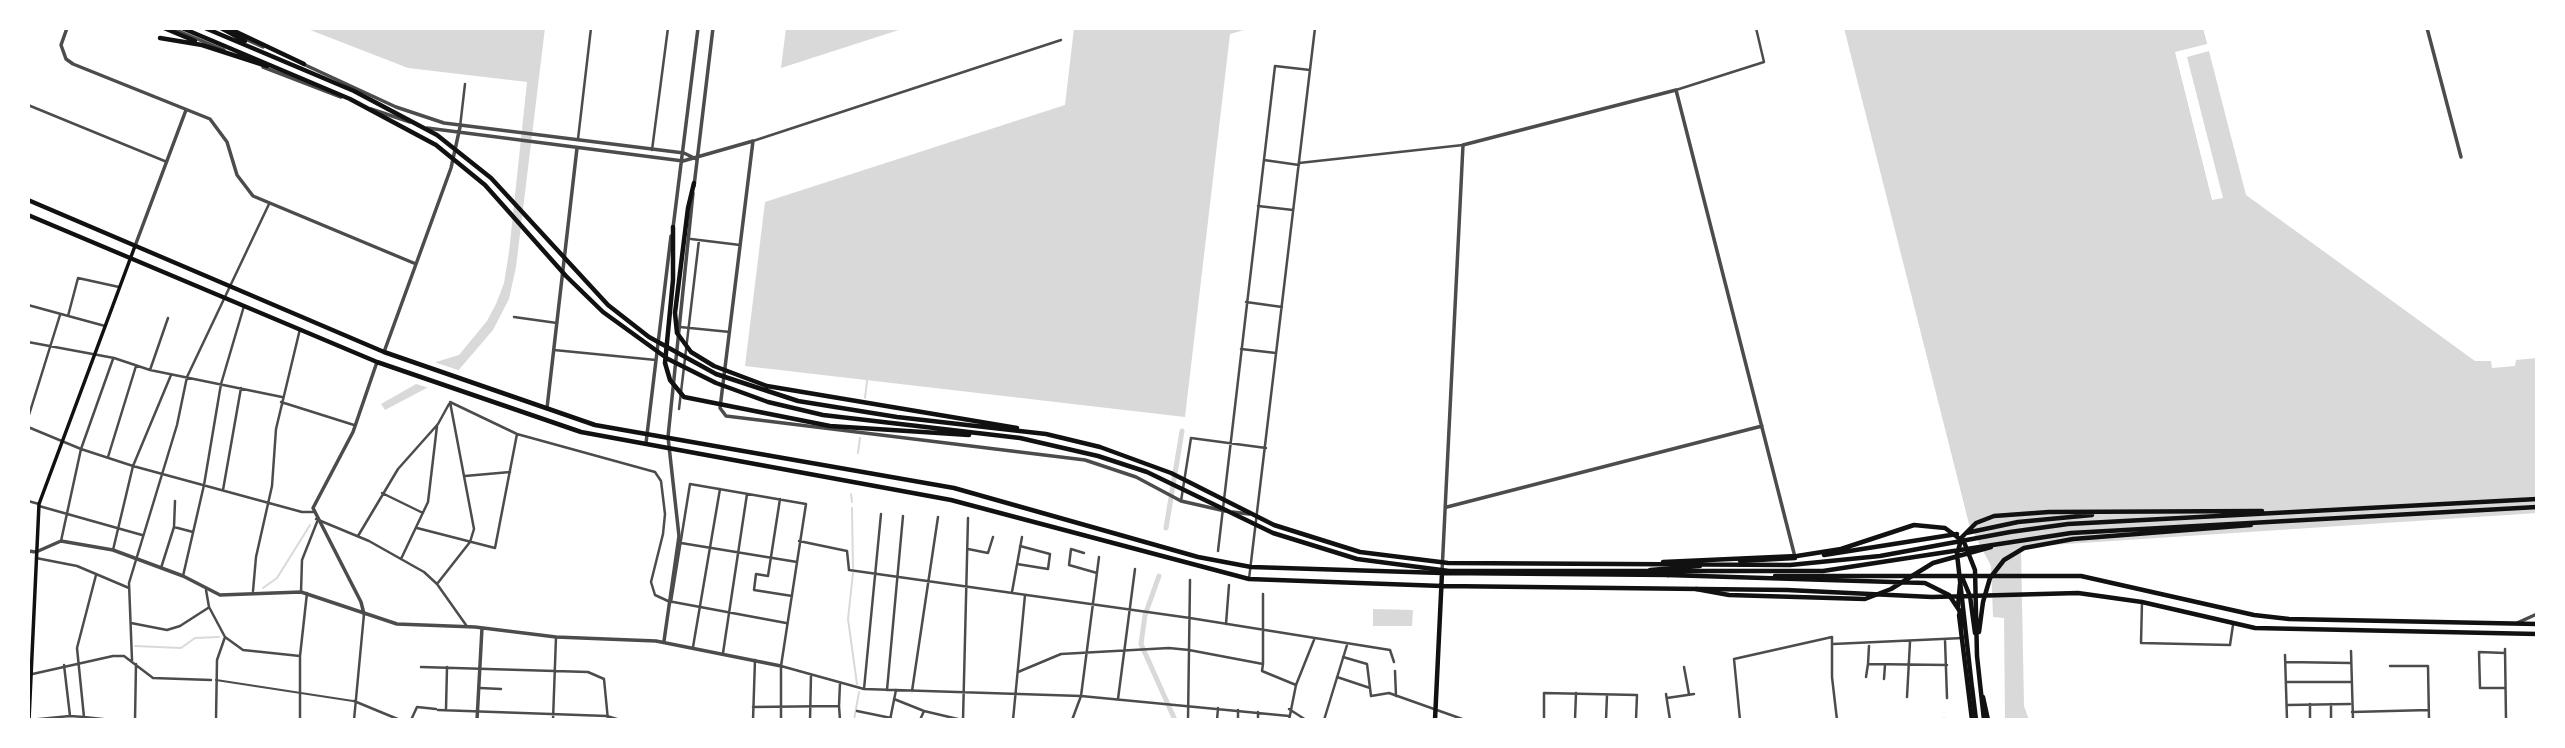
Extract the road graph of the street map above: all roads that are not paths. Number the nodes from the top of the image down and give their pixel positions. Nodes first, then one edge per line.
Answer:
1 (68, 28) edge
2 (163, 28) edge
3 (171, 28) edge
4 (182, 28) edge
5 (205, 28) edge
6 (219, 28) edge
7 (228, 28) edge
8 (591, 28) edge
9 (668, 28) edge
10 (698, 28) edge
11 (713, 28) edge
12 (1315, 28) edge
13 (1756, 28) edge
14 (2427, 28) edge
15 (160, 38) dead end
16 (1060, 40) dead end
17 (242, 58) junction
18 (304, 64) junction
19 (1310, 70) junction
20 (298, 77) junction
21 (327, 79) junction
22 (465, 84) dead end
23 (1675, 90) junction
24 (28, 105) edge
25 (187, 110) junction
26 (460, 127) junction
27 (459, 134) junction
28 (578, 141) junction
29 (753, 141) junction
30 (1463, 145) junction
31 (577, 148) junction
32 (652, 150) junction
33 (684, 153) junction
34 (2461, 157) dead end
35 (697, 159) junction
36 (1264, 160) junction
37 (683, 161) junction
38 (167, 162) junction
39 (1299, 164) junction
40 (694, 183) junction
41 (28, 200) edge
42 (269, 204) junction
43 (1258, 206) junction
44 (1294, 210) junction
45 (28, 215) edge
46 (673, 228) junction
47 (691, 239) junction
48 (699, 240) junction
49 (135, 246) junction
50 (740, 246) junction
51 (131, 257) junction
52 (416, 264) junction
53 (230, 286) junction
54 (119, 287) junction
55 (226, 296) junction
56 (1245, 302) junction
57 (245, 305) junction
58 (28, 306) edge
59 (1282, 307) junction
60 (60, 314) junction
61 (68, 316) junction
62 (514, 317) dead end
63 (168, 318) dead end
64 (557, 323) junction
65 (105, 326) junction
66 (680, 327) junction
67 (689, 328) junction
68 (299, 329) junction
69 (730, 332) junction
70 (28, 342) edge
71 (52, 347) junction
72 (1241, 349) junction
73 (554, 350) junction
74 (384, 352) junction
75 (95, 354) junction
76 (1277, 354) junction
77 (114, 358) junction
78 (656, 360) junction
79 (377, 362) junction
80 (136, 366) junction
81 (150, 370) junction
82 (171, 375) junction
83 (187, 377) junction
84 (221, 384) junction
85 (241, 388) junction
86 (282, 400) junction
87 (450, 402) junction
88 (679, 409) dead end
89 (547, 410) junction
90 (28, 418) edge
91 (438, 424) junction
92 (355, 425) junction
93 (28, 426) edge
94 (1762, 426) junction
95 (517, 434) junction
96 (1046, 434) junction
97 (647, 435) junction
98 (997, 435) junction
99 (668, 437) junction
100 (61, 441) junction
101 (1231, 443) junction
102 (645, 445) junction
103 (1266, 448) junction
104 (81, 449) junction
105 (667, 449) junction
106 (107, 458) junction
107 (133, 466) junction
108 (510, 472) junction
109 (162, 473) junction
110 (465, 476) junction
111 (204, 485) junction
112 (223, 489) junction
113 (720, 489) junction
114 (382, 493) junction
115 (747, 494) junction
116 (780, 499) junction
117 (2537, 499) edge
118 (28, 500) edge
119 (1179, 500) junction
120 (174, 501) dead end
121 (269, 503) junction
122 (39, 505) junction
123 (2537, 506) edge
124 (1447, 507) junction
125 (2363, 509) junction
126 (1224, 511) junction
127 (65, 512) junction
128 (313, 512) junction
129 (2138, 512) junction
130 (424, 514) junction
131 (881, 514) dead end
132 (1258, 515) junction
133 (903, 516) dead end
134 (938, 517) dead end
135 (968, 519) dead end
136 (316, 520) junction
137 (2294, 521) junction
138 (174, 527) junction
139 (118, 528) junction
140 (417, 528) junction
141 (193, 532) junction
142 (142, 535) junction
143 (358, 536) junction
144 (2041, 536) junction
145 (993, 537) dead end
146 (1022, 537) dead end
147 (61, 541) junction
148 (799, 541) junction
149 (470, 542) junction
150 (681, 543) junction
151 (1020, 546) junction
152 (710, 548) junction
153 (968, 549) junction
154 (113, 550) junction
155 (28, 551) edge
156 (1218, 551) dead end
157 (36, 552) junction
158 (1084, 553) dead end
159 (740, 554) junction
160 (1099, 557) dead end
161 (36, 558) junction
162 (136, 558) junction
163 (770, 558) junction
164 (1795, 558) junction
165 (401, 559) junction
166 (797, 562) junction
167 (1017, 564) junction
168 (1624, 564) junction
169 (1251, 567) junction
170 (161, 568) junction
171 (1135, 569) dead end
172 (1575, 572) junction
173 (875, 573) junction
174 (1097, 573) junction
175 (1442, 573) junction
176 (96, 575) junction
177 (1636, 575) junction
178 (183, 576) junction
179 (897, 577) junction
180 (1799, 577) junction
181 (1962, 577) junction
182 (1249, 579) junction
183 (1190, 580) dead end
184 (929, 582) junction
185 (437, 584) junction
186 (1228, 585) dead end
187 (1442, 586) junction
188 (965, 587) junction
189 (129, 588) junction
190 (1696, 589) junction
191 (205, 590) junction
192 (253, 591) junction
193 (301, 592) junction
194 (307, 593) junction
195 (1011, 593) junction
196 (1263, 594) dead end
197 (1025, 595) junction
198 (792, 596) junction
199 (1970, 596) junction
200 (1956, 597) junction
201 (670, 602) junction
202 (2142, 602) junction
203 (1092, 605) junction
204 (209, 607) junction
205 (701, 607) junction
206 (1129, 609) junction
207 (730, 611) junction
208 (364, 614) junction
209 (2537, 614) edge
210 (1190, 618) junction
211 (131, 623) junction
212 (786, 623) junction
213 (1226, 624) junction
214 (2537, 624) edge
215 (2232, 625) junction
216 (2511, 625) junction
217 (466, 627) junction
218 (482, 628) junction
219 (1263, 629) junction
220 (2537, 635) edge
221 (556, 636) junction
222 (225, 637) junction
223 (1963, 638) junction
224 (1314, 640) junction
225 (1945, 640) junction
226 (664, 641) junction
227 (1910, 642) junction
228 (1833, 644) junction
229 (1869, 644) junction
230 (1347, 645) junction
231 (693, 647) junction
232 (1189, 650) junction
233 (1088, 651) junction
234 (2351, 651) dead end
235 (1122, 652) junction
236 (723, 653) junction
237 (2285, 655) dead end
238 (300, 656) junction
239 (1343, 657) junction
240 (132, 660) junction
241 (755, 660) junction
242 (79, 661) junction
243 (1394, 662) dead end
244 (2286, 662) junction
245 (2351, 663) junction
246 (136, 664) junction
247 (1263, 664) junction
248 (1868, 664) junction
249 (1885, 664) junction
250 (64, 665) junction
251 (1908, 665) junction
252 (1947, 665) junction
253 (480, 666) junction
254 (781, 666) junction
255 (2390, 666) dead end
256 (421, 667) dead end
257 (447, 667) junction
258 (1684, 667) dead end
259 (555, 669) junction
260 (1395, 671) dead end
261 (1018, 672) junction
262 (29, 675) edge
263 (811, 675) junction
264 (1337, 677) junction
265 (1866, 677) dead end
266 (1884, 679) dead end
267 (214, 680) junction
268 (2286, 682) junction
269 (2351, 682) junction
270 (840, 683) junction
271 (1296, 685) junction
272 (1979, 687) junction
273 (479, 688) junction
274 (1370, 688) junction
275 (1972, 688) junction
276 (2505, 688) junction
277 (501, 689) dead end
278 (863, 689) junction
279 (887, 690) junction
280 (895, 690) junction
281 (912, 691) junction
282 (964, 692) junction
283 (299, 693) junction
284 (1576, 693) junction
285 (1016, 694) junction
286 (1689, 694) junction
287 (1694, 694) dead end
288 (1606, 695) junction
289 (1081, 696) junction
290 (1396, 696) junction
291 (1907, 697) dead end
292 (1947, 698) dead end
293 (894, 699) junction
294 (1118, 699) junction
295 (354, 701) junction
296 (2310, 704) junction
297 (2331, 704) junction
298 (2352, 704) junction
299 (1189, 705) junction
300 (2287, 705) junction
301 (810, 706) junction
302 (839, 706) junction
303 (753, 707) junction
304 (780, 707) junction
305 (1218, 708) junction
306 (1289, 709) junction
307 (1436, 709) junction
308 (446, 710) junction
309 (1238, 710) junction
310 (2429, 710) junction
311 (858, 711) dead end
312 (477, 712) junction
313 (924, 712) junction
314 (1258, 712) junction
315 (2352, 712) junction
316 (70, 716) junction
317 (87, 718) edge
318 (553, 718) edge
319 (607, 718) edge
320 (1289, 718) edge
321 (890, 719) edge
322 (1325, 719) edge
323 (29, 720) edge
324 (112, 720) edge
325 (135, 720) edge
326 (216, 720) edge
327 (300, 720) edge
328 (354, 720) edge
329 (400, 720) edge
330 (411, 720) edge
331 (477, 720) edge
332 (620, 720) edge
333 (753, 720) edge
334 (781, 720) edge
335 (810, 720) edge
336 (840, 720) edge
337 (920, 720) edge
338 (962, 720) edge
339 (1013, 720) edge
340 (1072, 720) edge
341 (1188, 720) edge
342 (1217, 720) edge
343 (1238, 720) edge
344 (1258, 720) edge
345 (1306, 720) edge
346 (1330, 720) edge
347 (1435, 720) edge
348 (1465, 720) edge
349 (1544, 720) edge
350 (1575, 720) edge
351 (1606, 720) edge
352 (1636, 720) edge
353 (1670, 720) edge
354 (1740, 720) edge
355 (1837, 720) edge
356 (1974, 720) edge
357 (1986, 720) edge
358 (2287, 720) edge
359 (2310, 720) edge
360 (2331, 720) edge
361 (2353, 720) edge
362 (2429, 720) edge
363 (2505, 720) edge

1 - 25 street
2 - 17 main road
3 - 17 street
4 - 20 main road
5 - 21 main road
6 - 18 street
6 - 21 main road
7 - 18 main road
8 - 28 street
9 - 32 street
10 - 33 street
11 - 35 street
12 - 19 street
13 - 23 street
14 - 34 street
15 - 20 main road
16 - 29 street
17 - 27 street
18 - 26 street
19 - 36 street
19 - 39 street
20 - 98 main road
21 - 96 main road
22 - 26 street
23 - 30 street
23 - 94 street
24 - 38 street
25 - 38 street
25 - 42 street
26 - 27 street
26 - 28 street
27 - 31 street
27 - 52 street
28 - 31 street
28 - 32 street
29 - 35 street
29 - 50 street
30 - 39 street
30 - 124 street
31 - 37 street
31 - 64 street
32 - 33 street
33 - 35 street
33 - 37 street
35 - 37 street
35 - 40 street
36 - 39 street
36 - 43 street
37 - 46 street
38 - 49 street
39 - 44 street
40 - 47 street
40 - 96 main road
41 - 49 main road
42 - 52 street
42 - 53 street
43 - 44 street
43 - 56 street
44 - 59 street
45 - 51 main road
46 - 78 street
46 - 98 main road
47 - 48 street
47 - 66 street
48 - 50 street
48 - 67 street
49 - 51 main road
49 - 53 main road
50 - 69 street
51 - 54 main road
51 - 55 main road
52 - 74 street
53 - 55 street
53 - 74 main road
54 - 61 street
54 - 65 main road
55 - 57 main road
55 - 83 street
56 - 59 street
56 - 72 street
57 - 68 main road
57 - 84 street
58 - 60 street
59 - 76 street
60 - 61 street
60 - 71 street
61 - 65 street
62 - 64 street
63 - 81 street
64 - 73 street
65 - 75 main road
66 - 67 street
66 - 99 street
67 - 69 street
67 - 88 street
68 - 79 main road
68 - 86 street
69 - 119 street
70 - 71 street
71 - 75 street
71 - 90 street
72 - 76 street
72 - 101 street
73 - 78 street
73 - 89 street
74 - 89 main road
75 - 77 street
75 - 100 main road
76 - 103 street
77 - 80 street
77 - 104 street
78 - 97 street
79 - 92 street
79 - 102 main road
80 - 81 street
80 - 106 street
81 - 82 street
82 - 83 street
82 - 107 street
83 - 84 street
83 - 109 street
84 - 85 street
84 - 111 street
85 - 86 street
85 - 112 street
86 - 92 street
86 - 121 street
87 - 91 street
87 - 95 street
87 - 110 street
89 - 97 main road
91 - 114 street
91 - 130 street
92 - 128 street
93 - 100 street
94 - 124 street
94 - 164 street
95 - 108 street
95 - 201 street
96 - 168 main road
97 - 99 main road
97 - 102 street
98 - 172 main road
99 - 105 street
99 - 169 main road
100 - 104 street
100 - 122 main road
101 - 103 street
101 - 119 street
101 - 126 street
102 - 105 main road
103 - 132 street
104 - 106 street
104 - 127 street
105 - 182 main road
105 - 201 street
106 - 107 street
107 - 109 street
107 - 139 street
108 - 110 street
108 - 149 street
109 - 111 street
109 - 142 street
110 - 149 street
111 - 112 street
111 - 141 street
112 - 121 street
113 - 115 street
113 - 150 street
113 - 152 street
114 - 130 street
114 - 143 street
115 - 116 street
115 - 159 street
116 - 148 street
116 - 163 street
117 - 125 main road
118 - 122 street
119 - 126 street
120 - 138 street
121 - 128 street
121 - 192 street
122 - 127 street
122 - 157 main road
123 - 137 main road
124 - 175 street
125 - 129 main road
125 - 168 main road
126 - 132 street
126 - 156 street
127 - 139 street
127 - 147 street
128 - 136 street
129 - 164 main road
129 - 275 main road
130 - 140 street
131 - 173 street
132 - 169 street
133 - 179 street
134 - 184 street
135 - 153 street
136 - 143 street
136 - 193 street
136 - 208 street
137 - 144 main road
137 - 272 main road
138 - 141 street
138 - 170 street
139 - 142 street
139 - 154 street
140 - 149 street
140 - 165 street
141 - 178 street
142 - 162 street
143 - 165 street
144 - 172 main road
144 - 190 main road
145 - 153 street
146 - 151 street
147 - 154 street
147 - 157 street
148 - 166 street
148 - 173 street
149 - 185 street
150 - 152 street
150 - 201 street
151 - 167 street
151 - 167 street
152 - 159 street
152 - 205 street
153 - 188 street
154 - 162 street
155 - 157 street
157 - 161 main road
158 - 174 street
159 - 163 street
159 - 207 street
160 - 174 street
161 - 176 street
161 - 262 main road
162 - 170 street
162 - 189 street
163 - 166 street
163 - 198 street
164 - 177 main road
164 - 180 street
165 - 185 street
166 - 198 street
167 - 195 street
168 - 272 main road
169 - 175 main road
169 - 182 street
170 - 178 street
171 - 206 street
172 - 275 main road
173 - 179 street
173 - 278 street
174 - 203 street
175 - 177 main road
175 - 187 main road
176 - 189 street
176 - 242 street
177 - 180 main road
178 - 191 street
179 - 184 street
179 - 279 street
180 - 181 main road
181 - 199 main road
181 - 200 main road
181 - 216 main road
182 - 187 main road
183 - 210 street
184 - 188 street
184 - 281 street
185 - 217 street
186 - 213 street
187 - 190 main road
187 - 307 main road
188 - 195 street
188 - 282 street
189 - 211 street
190 - 200 main road
191 - 192 street
191 - 204 street
192 - 193 street
193 - 194 street
194 - 208 street
194 - 238 street
195 - 197 street
196 - 219 street
197 - 203 street
197 - 261 street
198 - 212 street
199 - 200 main road
199 - 202 main road
199 - 357 main road
200 - 223 main road
201 - 205 street
201 - 226 street
202 - 215 main road
202 - 215 street
203 - 206 street
203 - 233 street
204 - 211 street
204 - 222 street
205 - 207 street
205 - 231 street
206 - 210 street
206 - 235 street
207 - 212 street
207 - 236 street
208 - 217 street
208 - 295 street
209 - 216 street
210 - 213 street
210 - 232 street
211 - 240 street
212 - 254 street
213 - 219 street
214 - 216 main road
215 - 220 main road
217 - 218 street
218 - 221 street
218 - 253 street
219 - 224 street
219 - 247 street
221 - 226 street
221 - 259 street
222 - 238 street
222 - 267 street
223 - 225 street
223 - 356 main road
224 - 230 street
224 - 271 street
225 - 227 street
225 - 252 street
226 - 231 street
227 - 229 street
227 - 251 street
228 - 229 street
228 - 354 street
228 - 355 street
229 - 248 street
230 - 239 street
230 - 243 street
231 - 236 street
232 - 235 street
232 - 247 street
232 - 299 street
233 - 235 street
233 - 261 street
233 - 289 street
234 - 245 street
235 - 294 street
236 - 241 street
237 - 244 street
238 - 283 street
239 - 264 street
239 - 274 street
240 - 242 street
240 - 246 street
241 - 254 street
241 - 303 street
242 - 250 street
242 - 317 street
244 - 245 street
244 - 268 street
245 - 269 street
246 - 267 street
246 - 325 street
247 - 271 street
248 - 249 street
248 - 265 street
249 - 251 street
249 - 266 street
250 - 262 street
250 - 316 street
251 - 252 street
251 - 291 street
252 - 292 street
253 - 257 street
253 - 259 street
253 - 273 street
254 - 263 street
254 - 304 street
255 - 310 street
256 - 257 street
257 - 308 street
258 - 286 street
259 - 318 street
259 - 319 street
260 - 290 street
261 - 285 street
262 - 323 main road
263 - 270 street
263 - 301 street
264 - 274 street
264 - 322 street
267 - 283 street
267 - 326 street
268 - 269 street
268 - 300 street
269 - 298 street
270 - 278 street
270 - 302 street
271 - 306 street
272 - 357 main road
273 - 277 street
273 - 312 street
274 - 290 street
275 - 356 main road
276 - 276 street
276 - 363 street
278 - 279 street
279 - 280 street
280 - 281 street
280 - 293 street
281 - 282 street
282 - 285 street
282 - 338 street
283 - 295 street
283 - 327 street
284 - 288 street
284 - 349 street
284 - 350 street
285 - 289 street
285 - 339 street
286 - 287 street
286 - 353 street
288 - 351 street
288 - 352 street
289 - 294 street
289 - 340 street
290 - 307 street
293 - 313 street
293 - 321 street
294 - 299 street
295 - 328 street
295 - 329 street
296 - 297 street
296 - 300 street
296 - 359 street
297 - 298 street
297 - 360 street
298 - 315 street
299 - 305 street
299 - 341 street
300 - 358 street
301 - 302 street
301 - 304 street
301 - 335 street
302 - 336 street
303 - 304 street
303 - 333 street
304 - 334 street
305 - 309 street
305 - 342 street
306 - 320 street
306 - 345 street
307 - 347 main road
307 - 348 street
308 - 312 street
308 - 330 street
309 - 314 street
309 - 343 street
310 - 315 street
310 - 362 street
311 - 321 street
312 - 318 street
312 - 331 street
313 - 337 street
313 - 338 street
314 - 320 street
314 - 344 street
315 - 361 street
316 - 317 street
316 - 323 street
317 - 324 street
318 - 319 street
319 - 332 street
322 - 346 street

